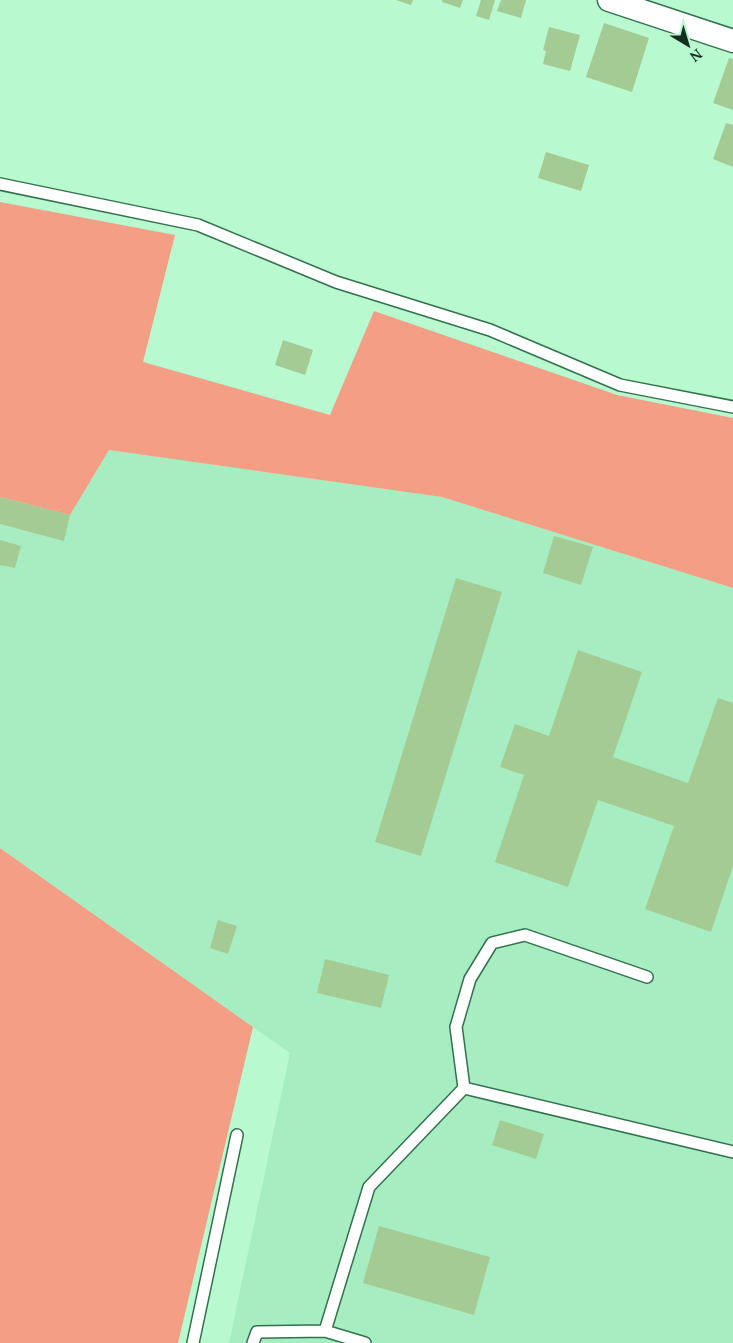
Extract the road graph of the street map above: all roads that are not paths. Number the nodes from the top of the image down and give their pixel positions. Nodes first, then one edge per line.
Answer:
1 (609, 0) edge
2 (733, 41) edge
3 (0, 184) edge
4 (733, 407) edge
5 (647, 977) dead end
6 (464, 1088) junction
7 (237, 1135) dead end
8 (733, 1152) edge
9 (325, 1331) junction
10 (194, 1343) edge
11 (253, 1343) edge
12 (365, 1343) edge

1 - 2 street
3 - 4 lane
5 - 6 lane
6 - 8 lane
6 - 9 lane
7 - 10 lane
9 - 11 lane
9 - 12 lane

